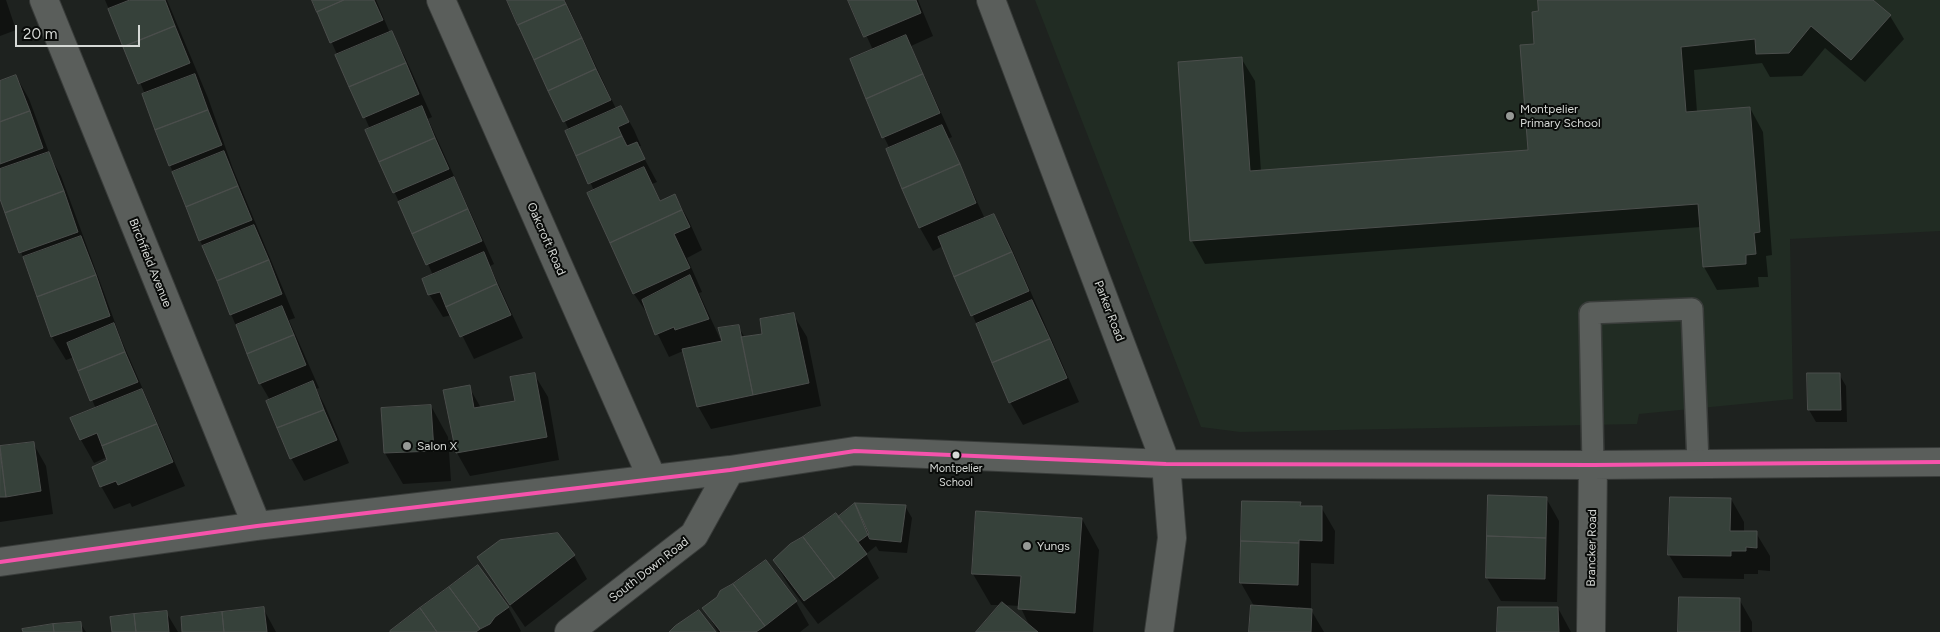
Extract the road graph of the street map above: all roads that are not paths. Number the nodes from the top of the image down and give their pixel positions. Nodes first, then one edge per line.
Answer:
1 (44, 0) edge
2 (441, 0) edge
3 (991, 0) edge
4 (1940, 462) edge
5 (1166, 464) junction
6 (1593, 464) junction
7 (1698, 464) junction
8 (730, 470) junction
9 (652, 478) junction
10 (257, 526) junction
11 (0, 562) edge
12 (1158, 630) edge
13 (569, 632) edge
14 (1591, 632) edge

1 - 10 street, Birchfield Avenue
2 - 9 street, Oakcroft Road
3 - 5 street, Parker Road
4 - 7 street
5 - 6 street
5 - 8 street
5 - 12 street, Parker Road
6 - 7 street
6 - 7 lane
6 - 14 street, Brancker Road
8 - 9 street
8 - 13 street, South Down Road
9 - 10 street
10 - 11 street

